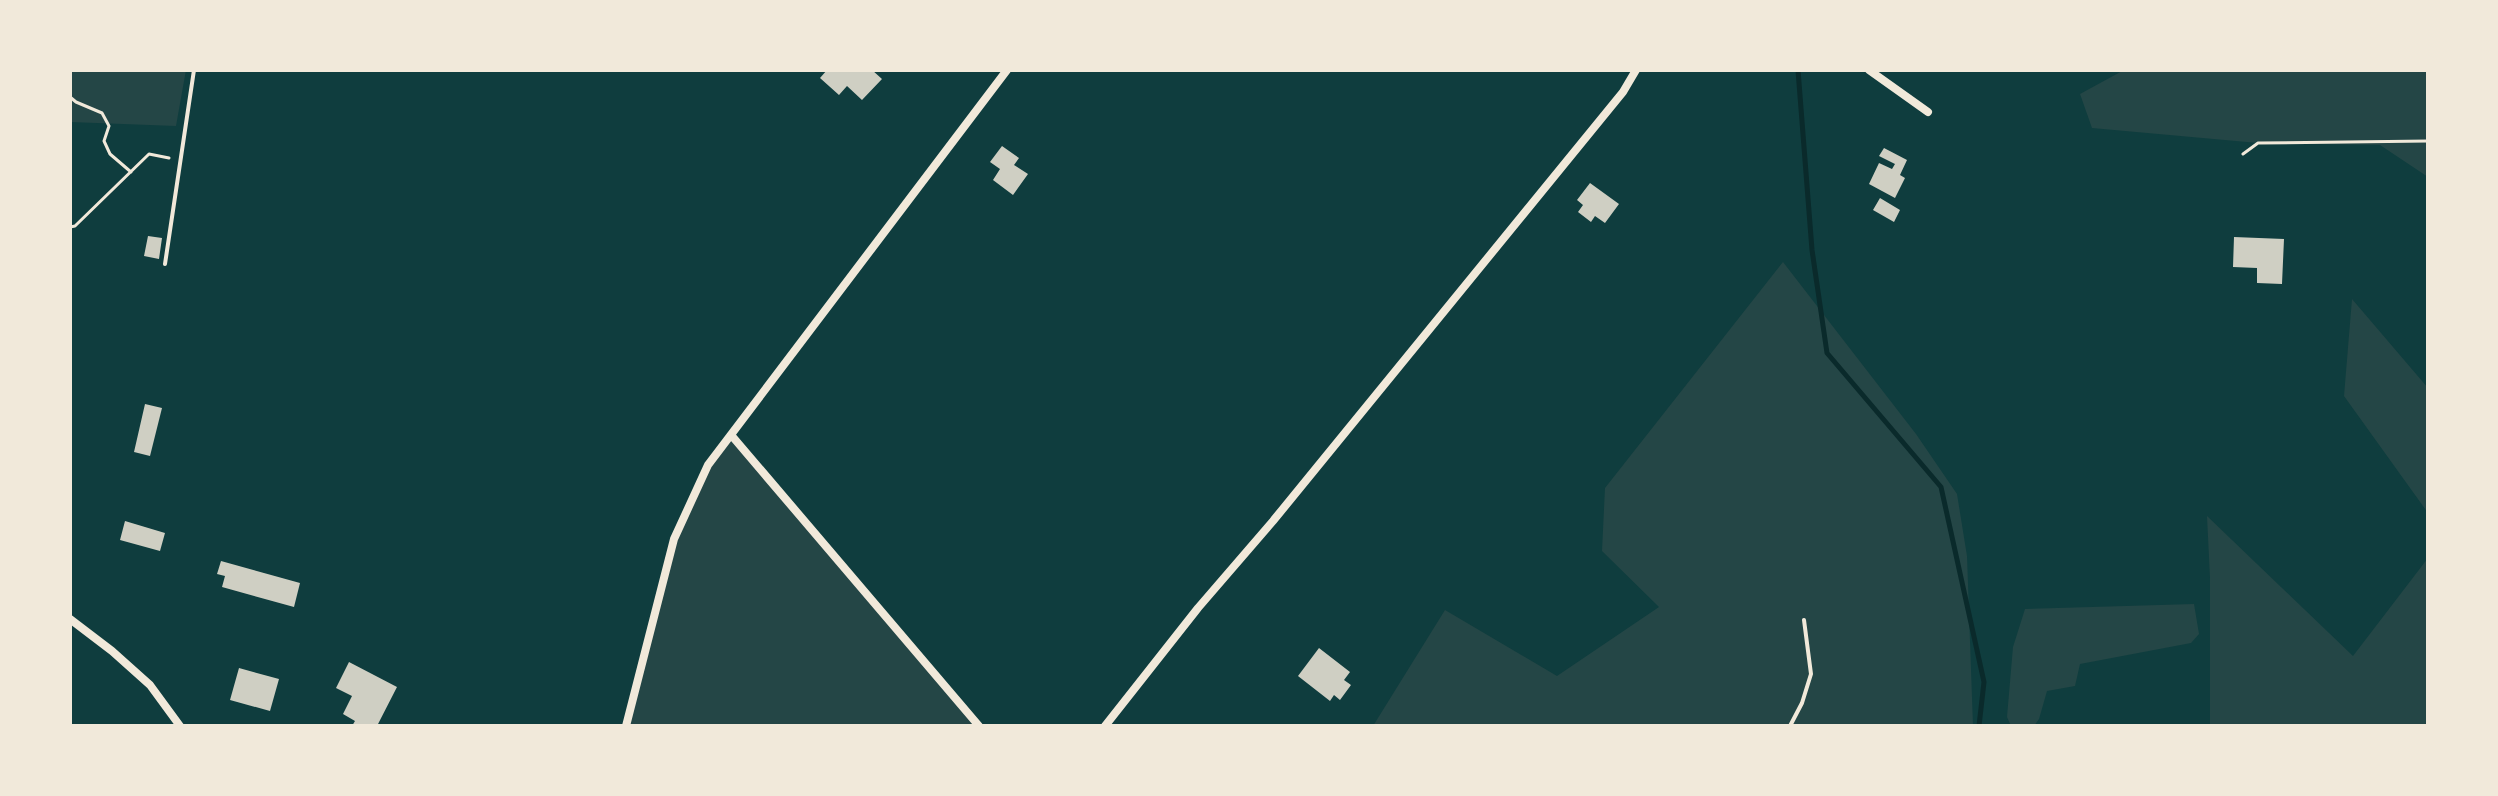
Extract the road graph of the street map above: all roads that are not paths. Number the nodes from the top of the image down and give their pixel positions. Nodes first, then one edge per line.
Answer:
1 (194, 70) edge
2 (1007, 70) edge
3 (1636, 70) edge
4 (1869, 70) edge
5 (1928, 112) dead end
6 (165, 264) dead end
7 (732, 436) junction
8 (70, 619) edge
9 (1804, 620) dead end
10 (180, 726) edge
11 (626, 726) edge
12 (979, 726) edge
13 (1105, 726) edge
14 (1790, 726) edge

1 - 6 lane
2 - 7 street
3 - 13 street
4 - 5 street
7 - 11 street
7 - 12 street
8 - 10 street
9 - 14 lane

